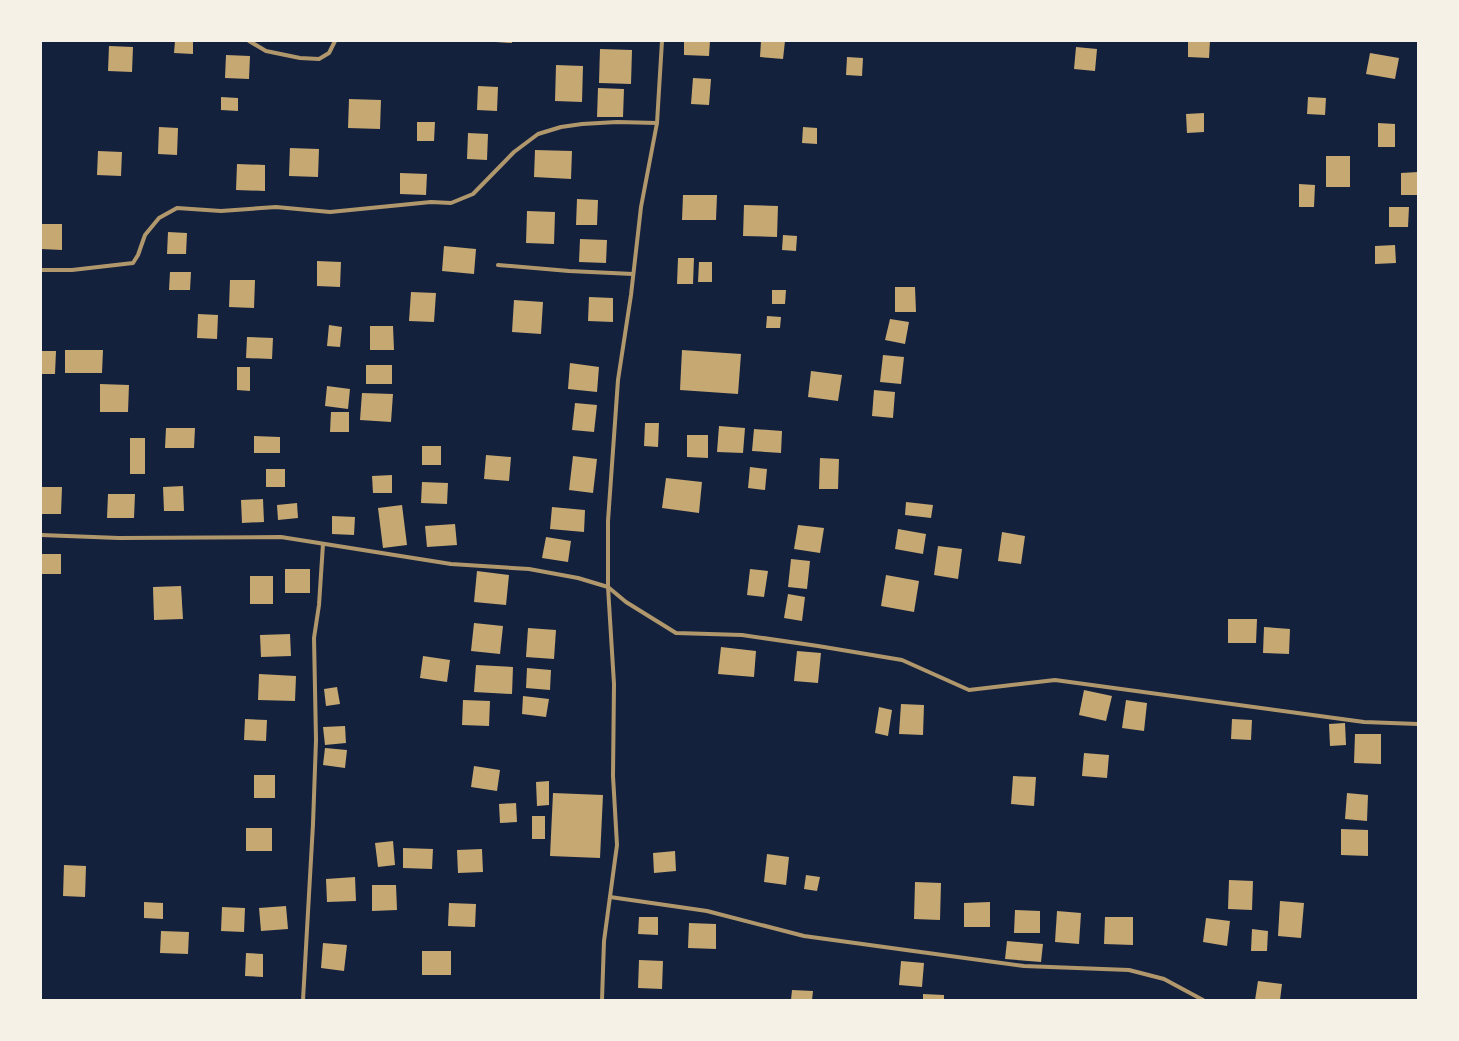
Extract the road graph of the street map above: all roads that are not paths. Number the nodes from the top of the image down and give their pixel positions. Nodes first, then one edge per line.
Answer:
1 (249, 41) edge
2 (335, 41) edge
3 (662, 41) edge
4 (657, 123) junction
5 (498, 265) dead end
6 (41, 270) edge
7 (633, 274) junction
8 (41, 535) edge
9 (323, 544) junction
10 (608, 587) junction
11 (1418, 724) edge
12 (610, 897) junction
13 (303, 1000) edge
14 (602, 1000) edge
15 (1203, 1000) edge

1 - 2 street
3 - 4 street
4 - 6 street
4 - 7 street
5 - 7 street
7 - 10 street
8 - 9 street
9 - 10 street
9 - 13 street
10 - 11 street
10 - 12 street
12 - 14 street
12 - 15 street

